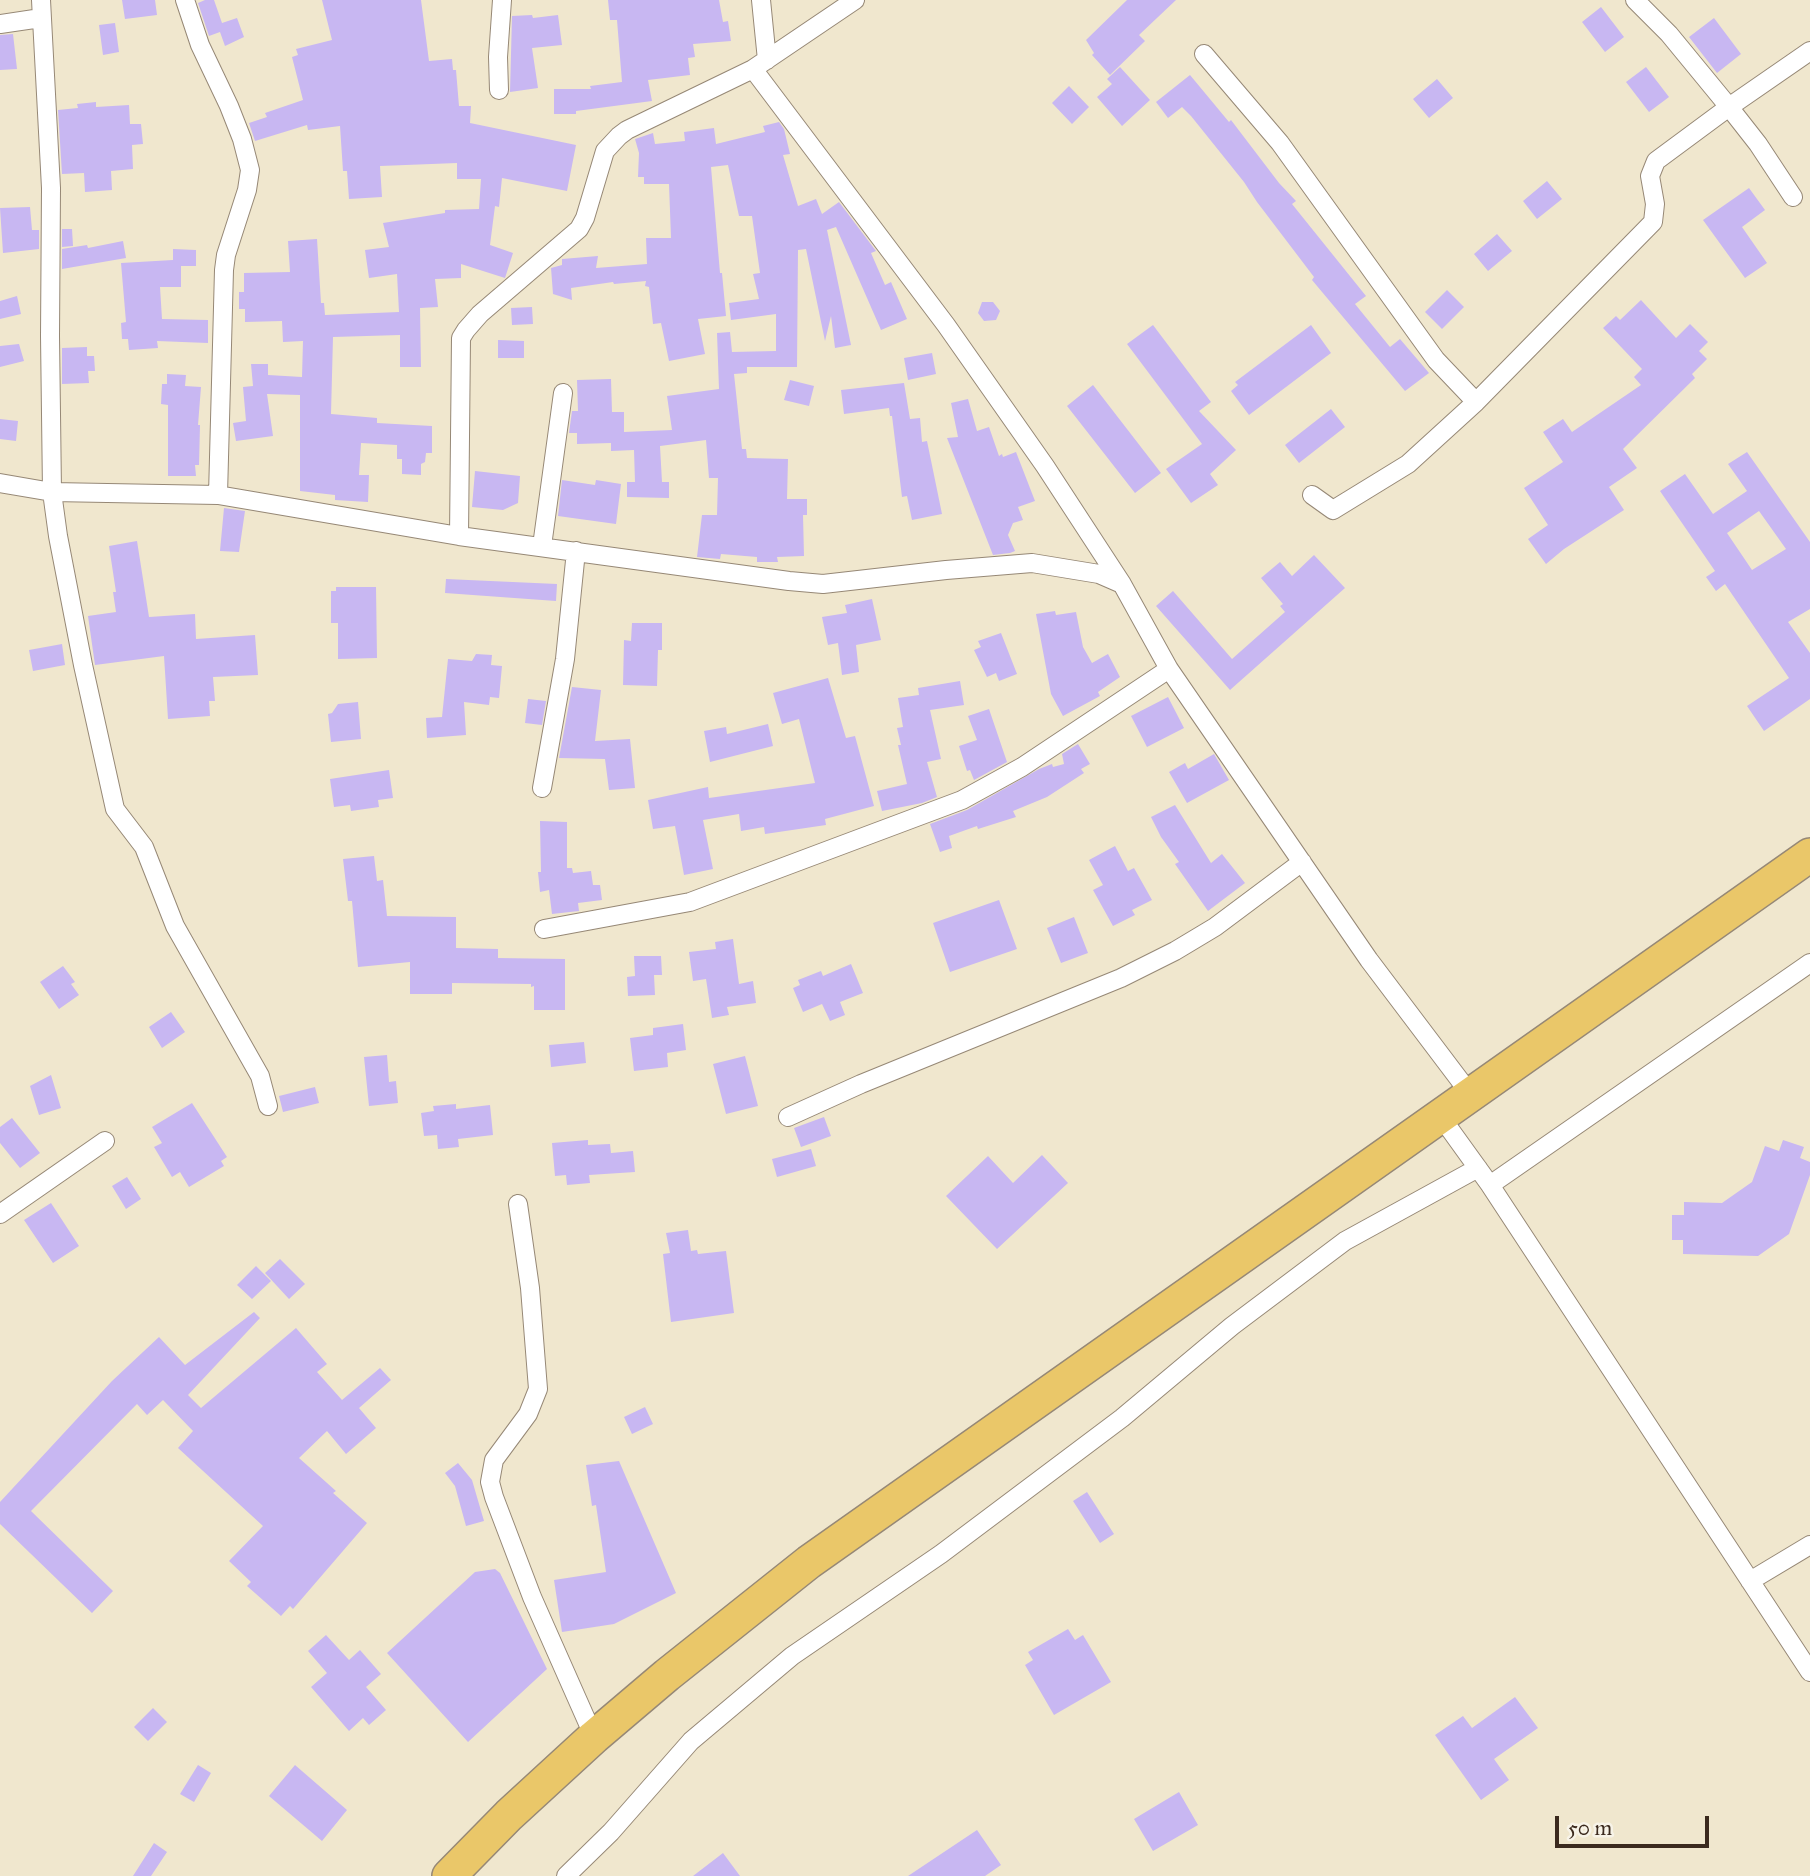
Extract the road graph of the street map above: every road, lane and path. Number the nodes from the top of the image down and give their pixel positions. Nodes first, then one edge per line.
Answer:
1 (41, 0) edge
2 (185, 0) edge
3 (502, 0) edge
4 (761, 0) edge
5 (855, 0) edge
6 (1635, 0) edge
7 (41, 18) junction
8 (0, 24) edge
9 (1810, 51) edge
10 (1204, 54) dead end
11 (760, 64) junction
12 (499, 90) dead end
13 (1729, 107) junction
14 (1793, 197) dead end
15 (563, 393) dead end
16 (1476, 402) junction
17 (0, 483) edge
18 (52, 492) junction
19 (218, 495) junction
20 (1312, 495) dead end
21 (459, 536) junction
22 (542, 546) junction
23 (576, 551) junction
24 (1122, 584) junction
25 (1169, 669) junction
26 (542, 788) dead end
27 (1810, 855) edge
28 (1302, 862) junction
29 (544, 929) dead end
30 (1810, 963) edge
31 (1471, 1095) junction
32 (268, 1106) dead end
33 (1441, 1116) junction
34 (788, 1117) dead end
35 (105, 1141) dead end
36 (1478, 1168) junction
37 (1490, 1185) junction
38 (518, 1204) dead end
39 (0, 1214) edge
40 (1810, 1545) edge
41 (1749, 1581) junction
42 (1810, 1672) edge
43 (594, 1737) junction
44 (449, 1876) edge
45 (566, 1876) edge

1 - 7 street
2 - 19 street
3 - 12 street
4 - 11 street
5 - 11 street
6 - 13 street
7 - 8 street
7 - 18 street
9 - 13 street
10 - 16 street
11 - 21 street
11 - 24 street
13 - 14 street
13 - 16 street
15 - 22 street
16 - 20 street
17 - 18 street
18 - 19 street
18 - 32 street
19 - 21 street
21 - 22 street
22 - 23 street
23 - 24 street
23 - 26 street
24 - 25 street
25 - 28 street
25 - 29 street
27 - 31 highway
28 - 31 street
28 - 34 street
30 - 37 street
31 - 33 highway
33 - 36 street
33 - 43 highway
35 - 39 street
36 - 37 street
36 - 45 street
37 - 41 street
38 - 43 street
40 - 41 street
41 - 42 street
43 - 44 highway

